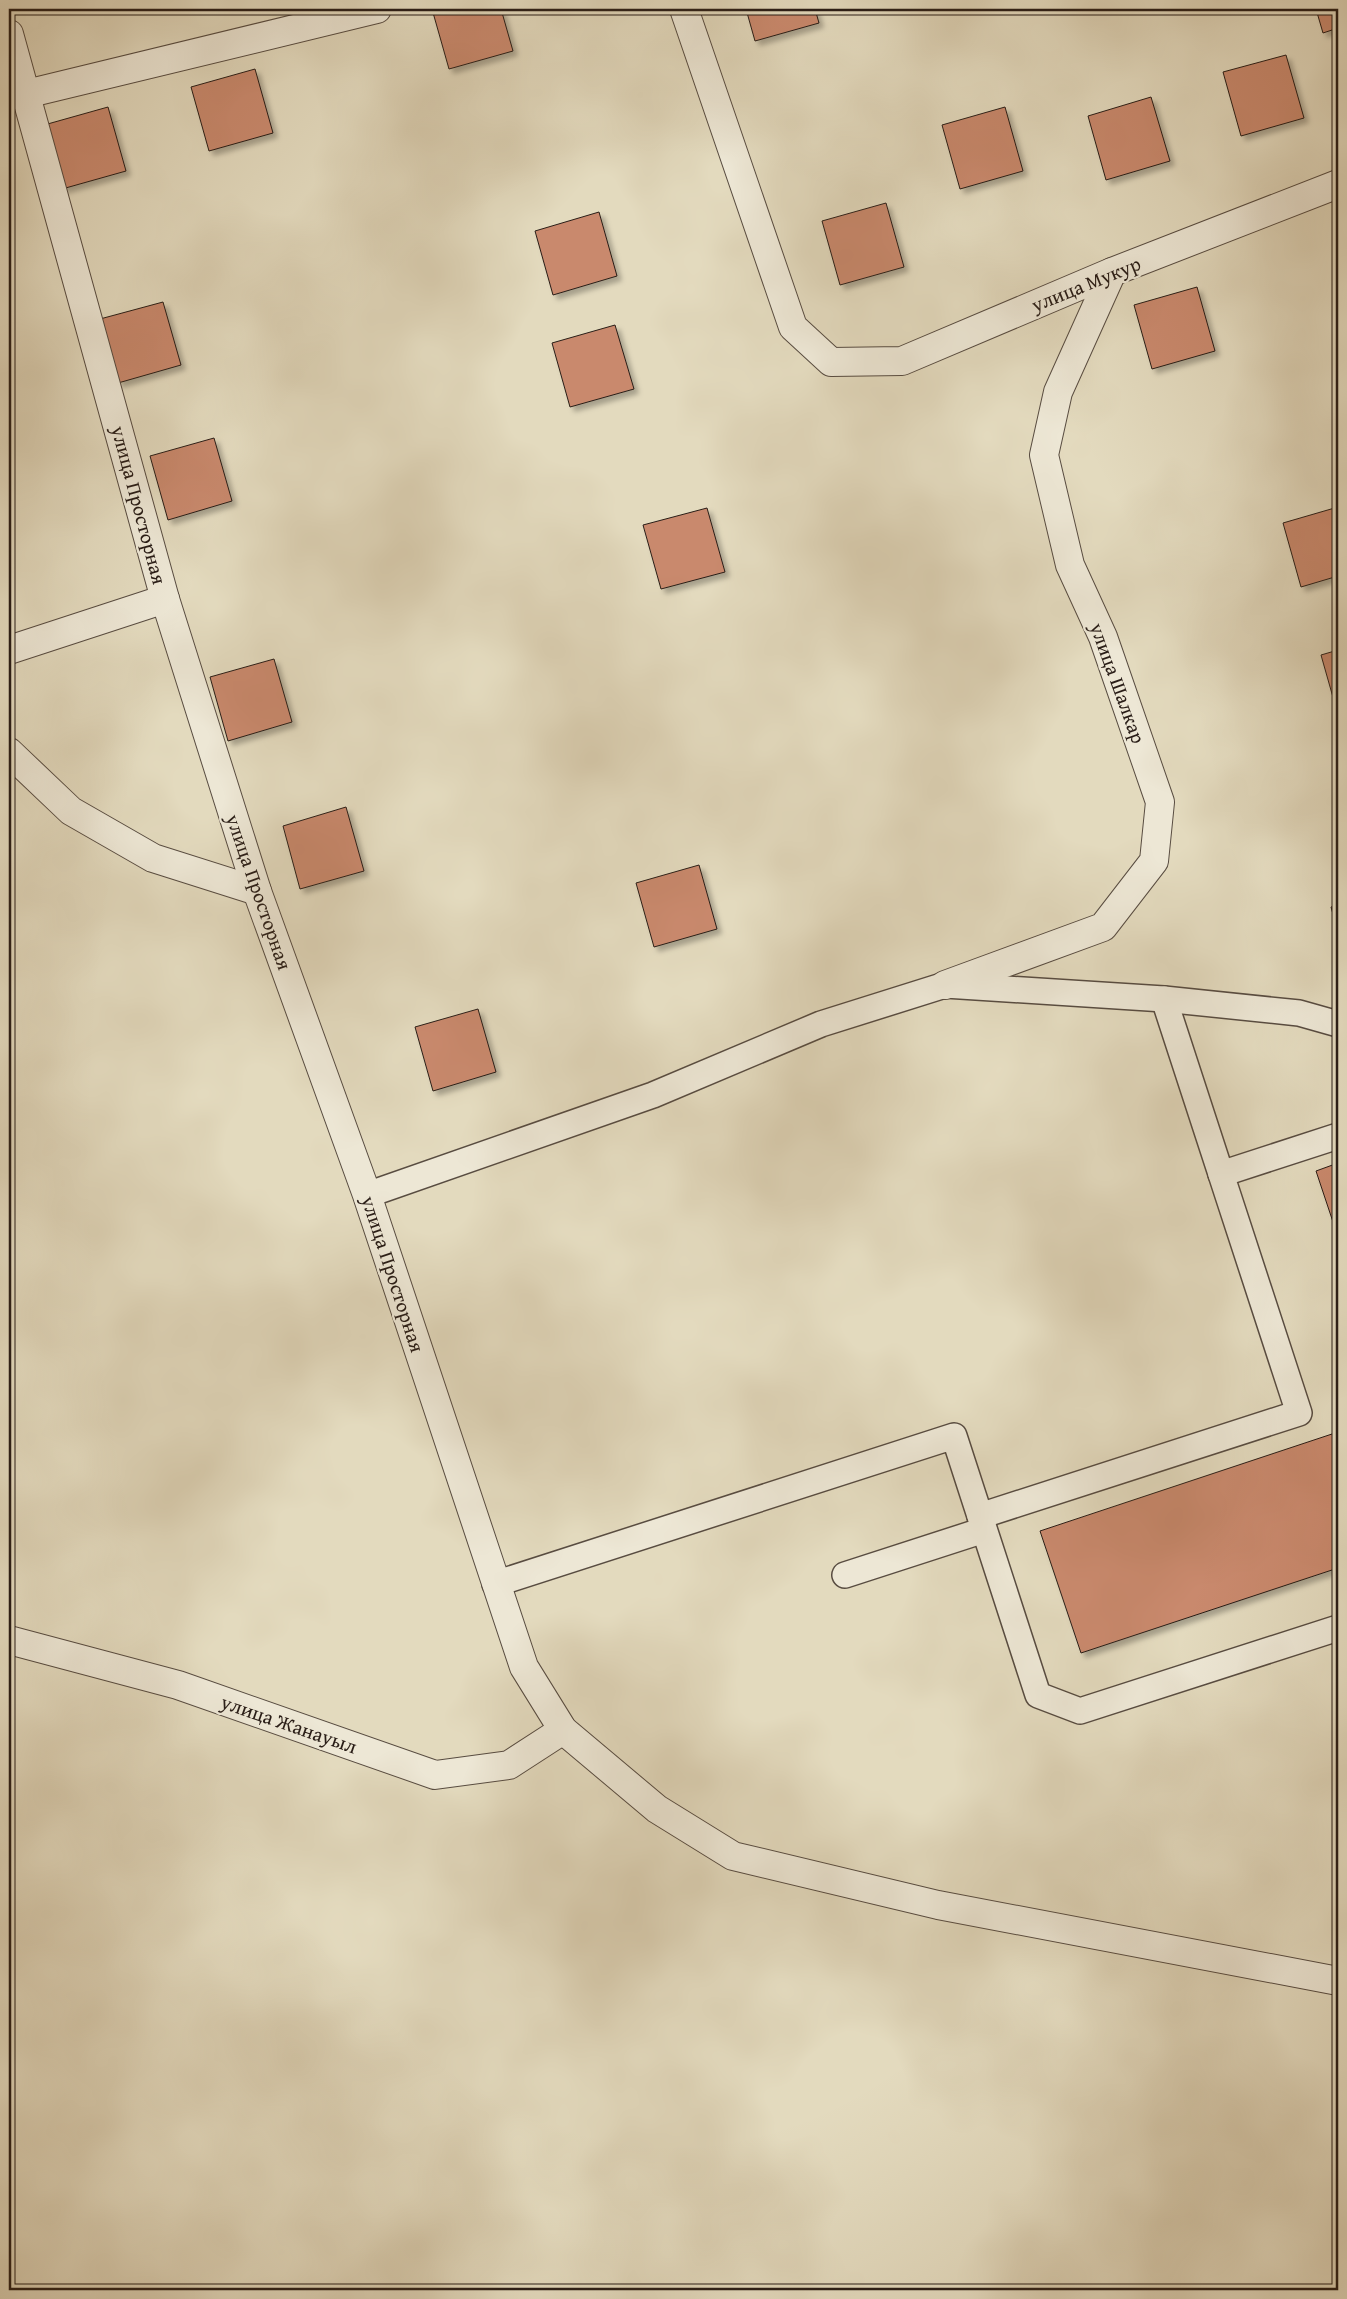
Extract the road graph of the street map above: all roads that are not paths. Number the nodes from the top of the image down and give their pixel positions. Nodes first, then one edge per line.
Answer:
1 (377, 9) edge
2 (684, 9) edge
3 (9, 34) edge
4 (26, 94) junction
5 (1338, 184) edge
6 (1112, 272) junction
7 (165, 599) junction
8 (9, 650) edge
9 (9, 752) edge
10 (257, 891) junction
11 (945, 985) junction
12 (1164, 999) junction
13 (1338, 1024) edge
14 (1338, 1136) edge
15 (1221, 1174) junction
16 (367, 1195) junction
17 (982, 1523) junction
18 (845, 1575) dead end
19 (495, 1584) junction
20 (1338, 1628) edge
21 (9, 1640) edge
22 (563, 1730) junction
23 (1338, 1981) edge

1 - 4 street
2 - 6 street, улица Мукур
3 - 4 street, улица Просторная
4 - 7 street, улица Просторная
5 - 6 street, улица Мукур
6 - 11 street, улица Шалкар
7 - 8 street
7 - 10 street, улица Просторная
9 - 10 street
10 - 16 street, улица Просторная
11 - 12 lane
11 - 16 lane
12 - 13 lane
12 - 15 lane
14 - 15 lane
15 - 17 lane
16 - 19 street, улица Просторная
17 - 18 lane
17 - 19 lane
17 - 20 lane
19 - 22 street, улица Просторная
21 - 22 street, улица Жанауыл
22 - 23 street, улица Просторная

